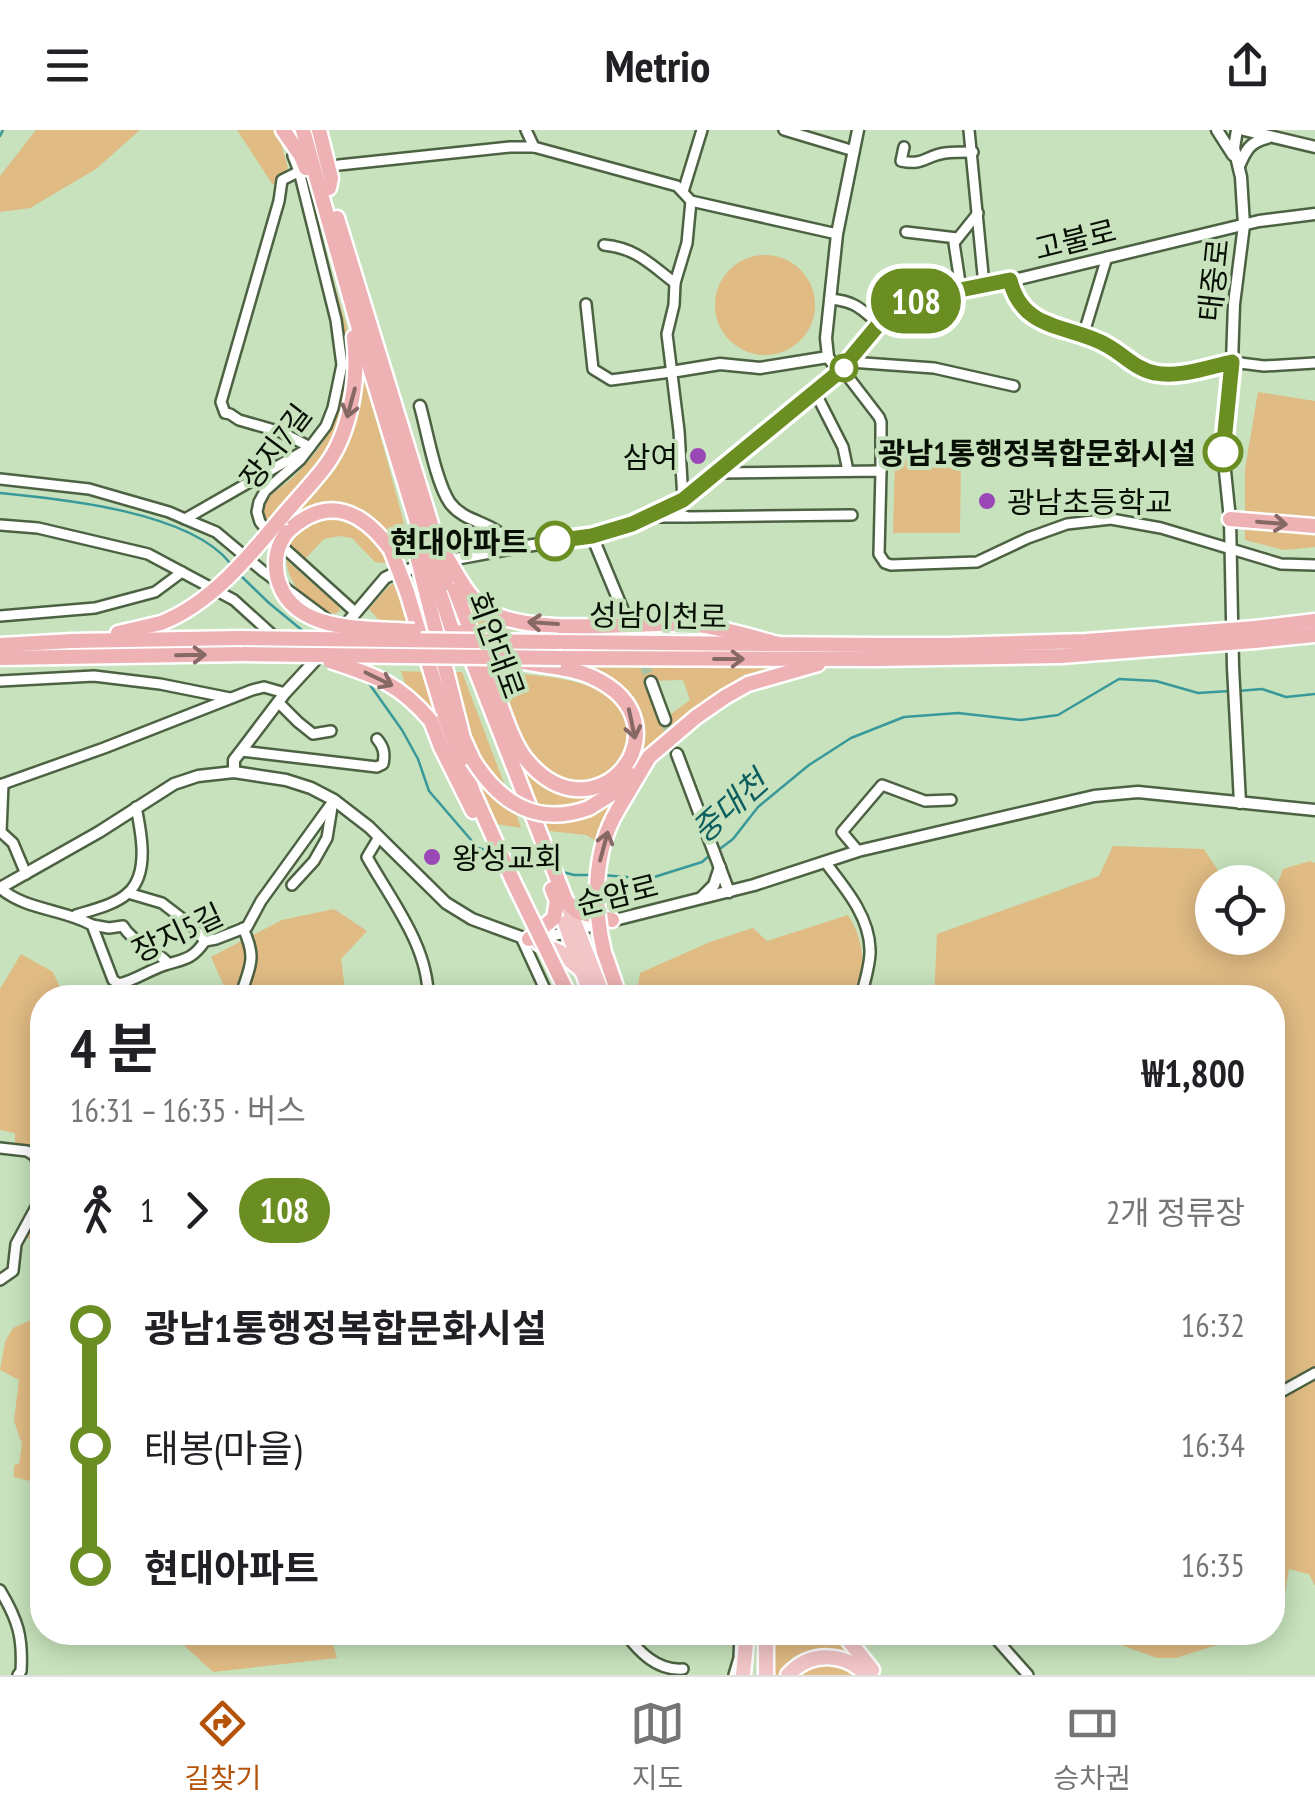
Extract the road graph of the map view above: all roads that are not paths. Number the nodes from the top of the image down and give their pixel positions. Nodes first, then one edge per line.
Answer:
1 (284, 130) edge
2 (303, 130) edge
3 (316, 130) edge
4 (526, 130) edge
5 (702, 130) edge
6 (784, 130) edge
7 (858, 130) edge
8 (969, 130) edge
9 (1217, 130) edge
10 (1240, 130) edge
11 (1272, 137) junction
12 (534, 147) junction
13 (904, 147) dead end
14 (1315, 148) edge
15 (854, 151) junction
16 (972, 152) junction
17 (293, 156) dead end
18 (339, 166) dead end
19 (1239, 166) junction
20 (301, 171) junction
21 (682, 192) junction
22 (326, 194) junction
23 (691, 201) junction
24 (978, 213) junction
25 (1315, 214) edge
26 (1244, 225) junction
27 (906, 232) dead end
28 (838, 234) junction
29 (957, 238) junction
30 (604, 245) dead end
31 (1108, 257) junction
32 (342, 272) junction
33 (1010, 280) junction
34 (675, 283) junction
35 (984, 285) junction
36 (960, 289) junction
37 (830, 298) junction
38 (586, 304) dead end
39 (879, 324) junction
40 (1083, 336) junction
41 (828, 357) junction
42 (850, 362) junction
43 (1232, 362) junction
44 (1315, 363) edge
45 (671, 372) junction
46 (839, 372) junction
47 (1014, 386) dead end
48 (815, 392) junction
49 (420, 406) dead end
50 (310, 447) junction
51 (848, 471) junction
52 (881, 471) junction
53 (717, 473) junction
54 (0, 479) edge
55 (679, 502) junction
56 (852, 514) dead end
57 (649, 517) junction
58 (688, 517) junction
59 (185, 519) junction
60 (1230, 519) junction
61 (0, 525) edge
62 (284, 525) junction
63 (1315, 526) edge
64 (592, 536) junction
65 (424, 541) junction
66 (510, 548) junction
67 (1229, 550) junction
68 (1315, 565) edge
69 (182, 572) junction
70 (444, 583) junction
71 (355, 612) junction
72 (624, 614) tunnel mouth
73 (0, 616) edge
74 (1315, 622) edge
75 (339, 632) junction
76 (1255, 635) junction
77 (1315, 635) edge
78 (80, 641) junction
79 (514, 641) junction
80 (778, 644) junction
81 (0, 645) edge
82 (876, 652) junction
83 (0, 658) edge
84 (842, 658) junction
85 (312, 662) junction
86 (561, 664) junction
87 (0, 681) edge
88 (651, 682) tunnel mouth
89 (232, 698) junction
90 (282, 698) junction
91 (665, 720) tunnel mouth
92 (331, 731) dead end
93 (377, 739) dead end
94 (241, 751) junction
95 (677, 754) tunnel mouth
96 (649, 757) junction
97 (234, 772) junction
98 (1, 784) edge
99 (469, 794) junction
100 (334, 800) junction
101 (951, 800) dead end
102 (1240, 803) junction
103 (136, 807) junction
104 (1315, 810) edge
105 (379, 838) junction
106 (858, 851) junction
107 (826, 862) junction
108 (720, 866) junction
109 (26, 874) junction
110 (292, 885) dead end
111 (754, 885) junction
112 (0, 888) edge
113 (729, 892) junction
114 (128, 893) junction
115 (698, 900) junction
116 (561, 901) junction
117 (75, 916) junction
118 (608, 922) junction
119 (92, 925) junction
120 (243, 928) junction
121 (573, 931) junction
122 (525, 938) junction
123 (205, 940) junction
124 (168, 964) junction
125 (585, 965) junction
126 (244, 985) edge
127 (428, 985) edge
128 (544, 985) edge
129 (564, 985) edge
130 (589, 985) edge
131 (597, 985) edge
132 (615, 985) edge
133 (863, 985) edge
134 (0, 1148) edge
135 (30, 1154) edge
136 (30, 1218) edge
137 (1, 1279) edge
138 (1315, 1373) edge
139 (1285, 1389) edge
140 (0, 1590) edge
141 (634, 1645) edge
142 (740, 1645) edge
143 (743, 1645) edge
144 (760, 1645) edge
145 (765, 1645) edge
146 (852, 1645) edge
147 (1002, 1645) edge
148 (683, 1670) dead end
149 (18, 1675) edge
150 (734, 1675) edge
151 (743, 1675) edge
152 (762, 1675) edge
153 (788, 1675) edge
154 (866, 1675) edge
155 (875, 1675) edge
156 (1028, 1675) edge

1 - 22 highway
2 - 22 highway
3 - 22 highway
4 - 12 street
5 - 21 street
6 - 15 street
7 - 15 street
8 - 16 street
9 - 19 street
10 - 11 street
10 - 19 street, 태중로
11 - 14 street
11 - 19 street
12 - 18 street
12 - 21 street
13 - 16 street
15 - 28 street
16 - 24 street
17 - 20 street, 장지7길
19 - 26 street, 태중로
20 - 50 street, 장지7길
20 - 50 street
21 - 23 street
22 - 32 highway
22 - 65 highway
23 - 28 street
23 - 34 street
24 - 29 street
24 - 35 street
25 - 26 street, 고불로
26 - 31 street, 고불로
26 - 43 street, 태중로
27 - 29 street
28 - 37 street
29 - 36 street
30 - 34 street
31 - 33 street, 고불로
31 - 40 street
32 -> 62 highway
32 - 65 highway
33 - 35 street, 고불로
33 - 40 street
34 - 45 street
35 - 36 street, 고불로
36 - 39 street, 고불로
37 - 39 street
37 - 41 street
38 - 45 street
39 - 42 street, 고불로
40 - 43 street
41 - 45 street
41 - 46 street
42 - 46 street, 고불로
42 - 47 street
43 - 44 street
43 - 60 street, 태중로
45 - 55 street
46 - 48 street, 고불로
46 - 52 street
48 - 51 street
48 - 53 street, 고불로
49 - 66 street
50 - 59 street
50 - 71 street, 장지7길
51 - 52 street
51 - 53 street
52 - 67 street
53 - 55 street, 고불로
54 - 59 street
55 - 57 street, 고불로
55 - 58 street
56 - 58 street
57 - 58 street
57 - 64 street, 고불로
59 - 75 street
60 -> 63 highway
60 - 67 street, 태중로
61 - 69 street
62 - 78 highway, bridge
62 - 79 highway, bridge
62 - 99 highway, bridge
64 - 66 street, 고불로
64 - 72 street
65 - 70 highway, bridge
65 - 70 highway, bridge
66 - 71 street, 고불로
67 - 68 street
67 - 102 street, 태중로
69 - 73 street
69 - 85 street
80 -> 70 highway
86 -> 70 highway
70 - 96 highway, bridge
70 - 116 highway, 회안대로
71 - 75 street
74 - 76 highway, 성남이천로
75 - 85 street, bridge
76 - 77 highway, 성남이천로
76 - 82 highway, 성남이천로, bridge
78 - 79 highway, 성남이천로, bridge
78 - 81 highway, 성남이천로
79 - 80 highway, 성남이천로, bridge
80 - 82 highway, 성남이천로
82 - 84 highway, 성남이천로
83 -> 85 highway, 성남이천로, bridge
86 -> 84 highway, 성남이천로
84 - 96 highway
85 - 86 highway, 성남이천로, bridge
85 - 90 street
85 -> 99 highway, bridge
87 - 89 street
88 - 91 street
89 - 90 street
89 - 98 street
90 - 92 street
90 - 94 street
93 - 94 street
94 - 97 street
95 - 108 street
132 -> 96 highway, bridge
97 - 100 street, 순암로
97 - 103 street, 순암로
98 - 109 street
99 - 129 highway, bridge
100 - 105 street, 순암로
100 - 110 street
100 - 120 street
101 - 106 street
102 - 104 street, 순암로
102 - 106 street, 순암로
103 - 109 street, 순암로
103 - 114 street
105 - 122 street, 순암로
105 - 127 street
106 - 107 street, 순암로
107 - 111 street, 순암로
107 - 133 street
108 - 111 street
108 - 113 street
108 - 115 street
109 - 112 street, 순암로
111 - 113 street, 순암로
112 - 117 street, 장지5길
113 - 115 street, 순암로
114 - 117 street
114 - 123 street
115 - 118 street, 순암로
116 - 118 highway
116 - 121 main road
116 - 122 highway
117 - 119 street, 장지5길
118 - 121 street, 순암로
118 - 125 main road
119 - 124 street
119 - 124 street, 장지5길
120 - 123 street, 장지5길
120 - 126 street
121 - 122 street, 순암로
121 - 125 main road
122 - 125 main road
122 - 128 street
123 - 124 street, 장지5길
125 - 130 main road
125 - 131 main road
134 - 135 street
136 - 137 street
138 - 139 street
140 - 149 street
141 - 148 street
142 - 150 street
143 - 151 main road
144 - 152 main road
145 - 152 main road
146 - 155 main road
147 - 156 street
153 - 154 main road

